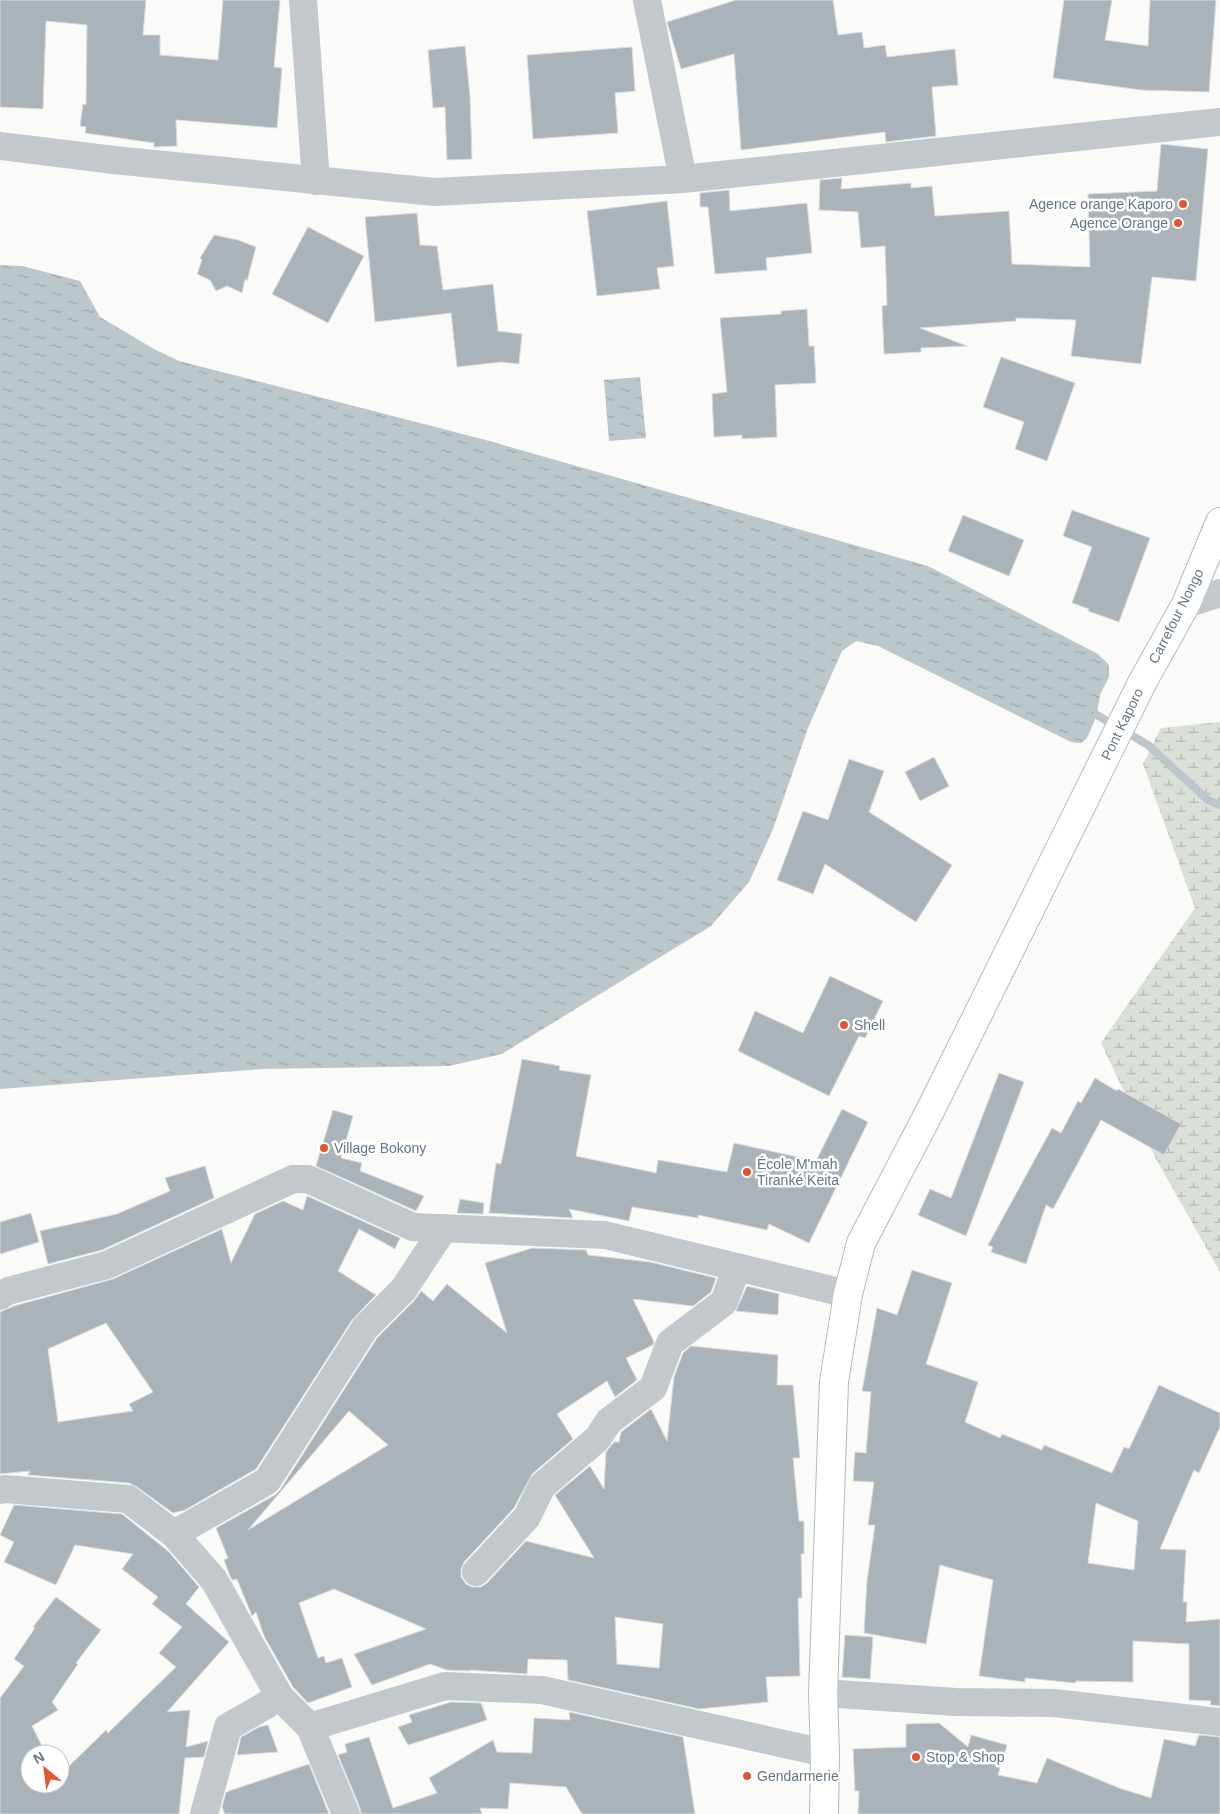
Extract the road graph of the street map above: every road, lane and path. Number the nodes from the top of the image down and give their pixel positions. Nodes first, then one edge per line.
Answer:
1 (303, 0) edge
2 (647, 0) edge
3 (1220, 122) edge
4 (0, 146) edge
5 (683, 179) junction
6 (316, 181) junction
7 (1220, 522) edge
8 (1220, 593) edge
9 (1186, 604) junction
10 (1143, 681) joint
11 (444, 1228) junction
12 (737, 1267) junction
13 (848, 1294) junction
14 (0, 1296) edge
15 (0, 1490) edge
16 (174, 1534) junction
17 (476, 1572) dead end
18 (824, 1693) junction
19 (280, 1697) junction
20 (1220, 1722) edge
21 (310, 1726) junction
22 (825, 1753) junction
23 (204, 1814) edge
24 (346, 1814) edge
25 (824, 1814) edge

1 - 6 street
2 - 5 street
3 - 5 street
4 - 6 street
5 - 6 street
7 - 9 main road, Carrefour Nongo
8 - 9 street
9 - 10 main road, Carrefour Nongo
10 - 13 main road, Pont Kaporo
11 - 12 street
11 - 14 street
11 - 16 street
12 - 13 street
12 - 17 street
13 - 18 main road, Pont Kaporo
15 - 16 street
16 - 19 street
18 - 20 street
18 - 22 main road, Pont Kaporo
19 - 21 street
19 - 23 street
21 - 22 street
21 - 24 street
22 - 25 main road, Pont Kaporo

